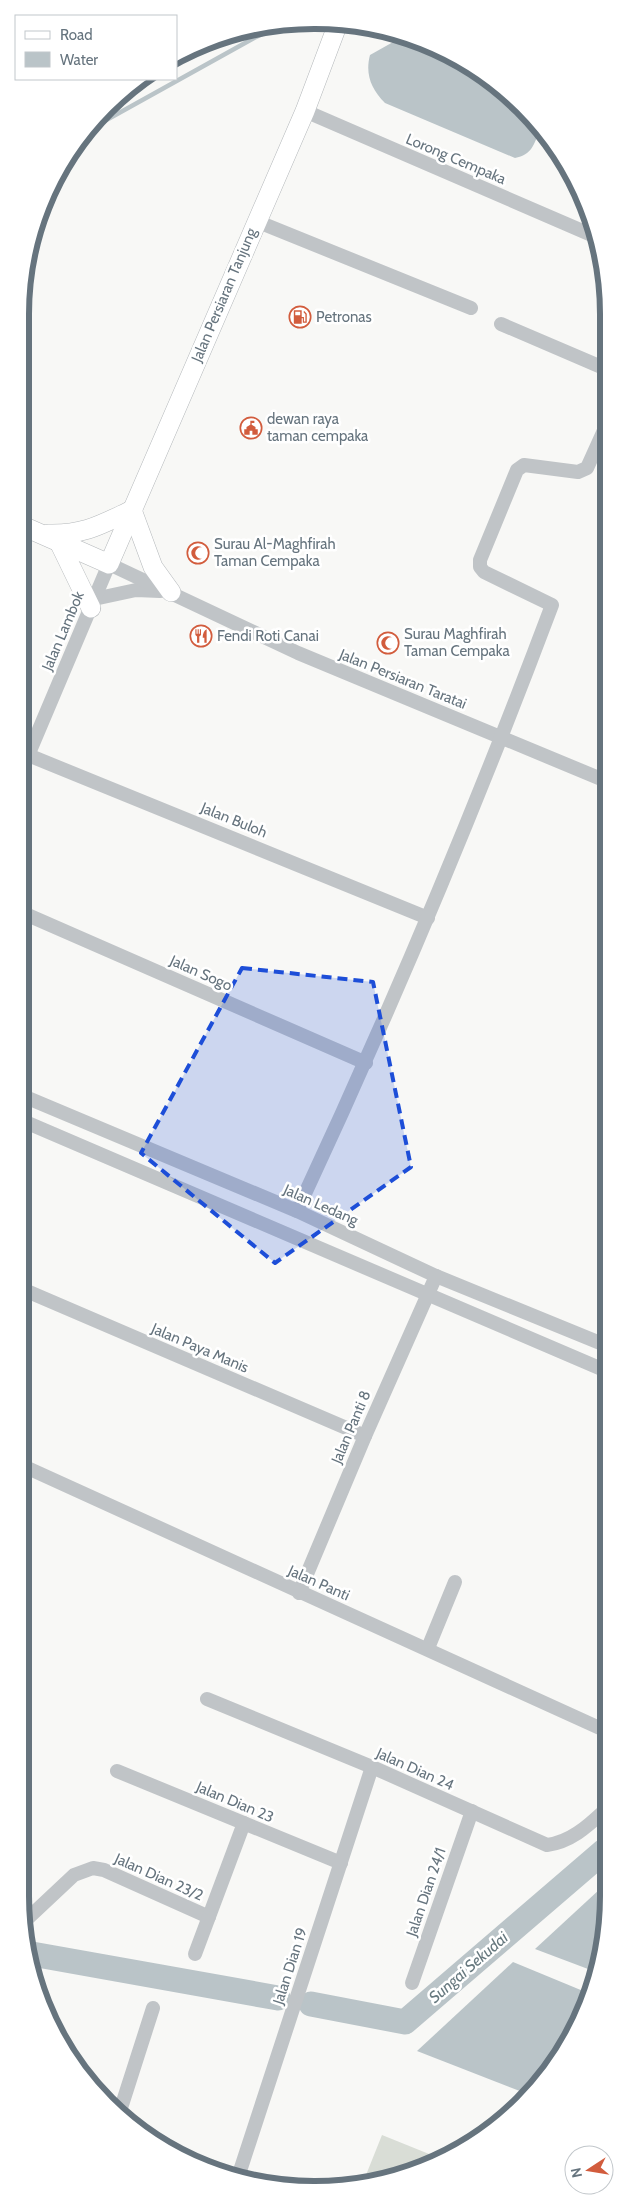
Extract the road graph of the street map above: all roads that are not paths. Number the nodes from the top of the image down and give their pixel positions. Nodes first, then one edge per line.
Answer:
1 (336, 29) edge
2 (305, 111) junction
3 (256, 221) junction
4 (589, 234) edge
5 (471, 308) dead end
6 (501, 324) dead end
7 (600, 366) edge
8 (600, 439) edge
9 (132, 510) junction
10 (32, 530) edge
11 (58, 540) junction
12 (109, 564) junction
13 (171, 592) junction
14 (92, 604) junction
15 (502, 737) junction
16 (29, 753) edge
17 (29, 761) edge
18 (600, 779) edge
19 (29, 916) edge
20 (428, 918) junction
21 (366, 1063) junction
22 (29, 1099) edge
23 (29, 1123) edge
24 (297, 1211) junction
25 (436, 1276) junction
26 (29, 1292) edge
27 (427, 1295) junction
28 (600, 1343) edge
29 (600, 1368) edge
30 (365, 1436) junction
31 (29, 1468) edge
32 (455, 1582) dead end
33 (299, 1593) junction
34 (428, 1648) junction
35 (207, 1700) dead end
36 (600, 1728) edge
37 (372, 1767) junction
38 (117, 1770) dead end
39 (472, 1811) junction
40 (600, 1816) edge
41 (244, 1823) junction
42 (341, 1863) junction
43 (29, 1917) edge
44 (209, 1917) junction
45 (195, 1954) dead end
46 (412, 1983) dead end
47 (153, 2008) dead end
48 (122, 2106) edge
49 (240, 2172) edge

1 - 2 main road, Jalan Persiaran Tanjung
2 - 3 main road, Jalan Persiaran Tanjung
2 - 4 street, Lorong Cempaka
3 - 5 street
3 - 9 main road, Jalan Persiaran Tanjung
6 - 7 street
8 - 15 street
9 - 10 main road
9 - 12 main road, Jalan Persiaran Tanjung
9 - 13 main road
10 - 11 main road
11 - 12 main road
11 - 14 main road
12 - 13 street, Jalan Persiaran Taratai
12 - 14 street, Jalan Lambok
13 - 14 street
13 - 15 street, Jalan Persiaran Taratai
14 - 16 street, Jalan Lambok
15 - 18 street, Jalan Persiaran Taratai
15 - 20 street
17 - 20 street, Jalan Buloh
19 - 21 street, Jalan Sogo
20 - 21 street
21 - 24 street
22 - 24 street, Jalan Ledang
23 - 27 street
24 - 25 street, Jalan Ledang
25 - 27 street, Jalan Panti 8
25 - 28 street, Jalan Ledang
26 - 30 street, Jalan Paya Manis
27 - 29 street
27 - 30 street, Jalan Panti 8
30 - 33 street, Jalan Panti 8
31 - 33 street, Jalan Panti
32 - 34 street
33 - 34 street, Jalan Panti
34 - 36 street, Jalan Panti
35 - 37 street, Jalan Dian 24
37 - 39 street, Jalan Dian 24
37 - 42 street, Jalan Dian 19
38 - 41 street, Jalan Dian 23
39 - 40 street, Jalan Dian 24
39 - 46 street, Jalan Dian 24/1
41 - 42 street, Jalan Dian 23
41 - 44 street
42 - 49 street, Jalan Dian 19
43 - 44 street, Jalan Dian 23/2
44 - 45 street
47 - 48 street

